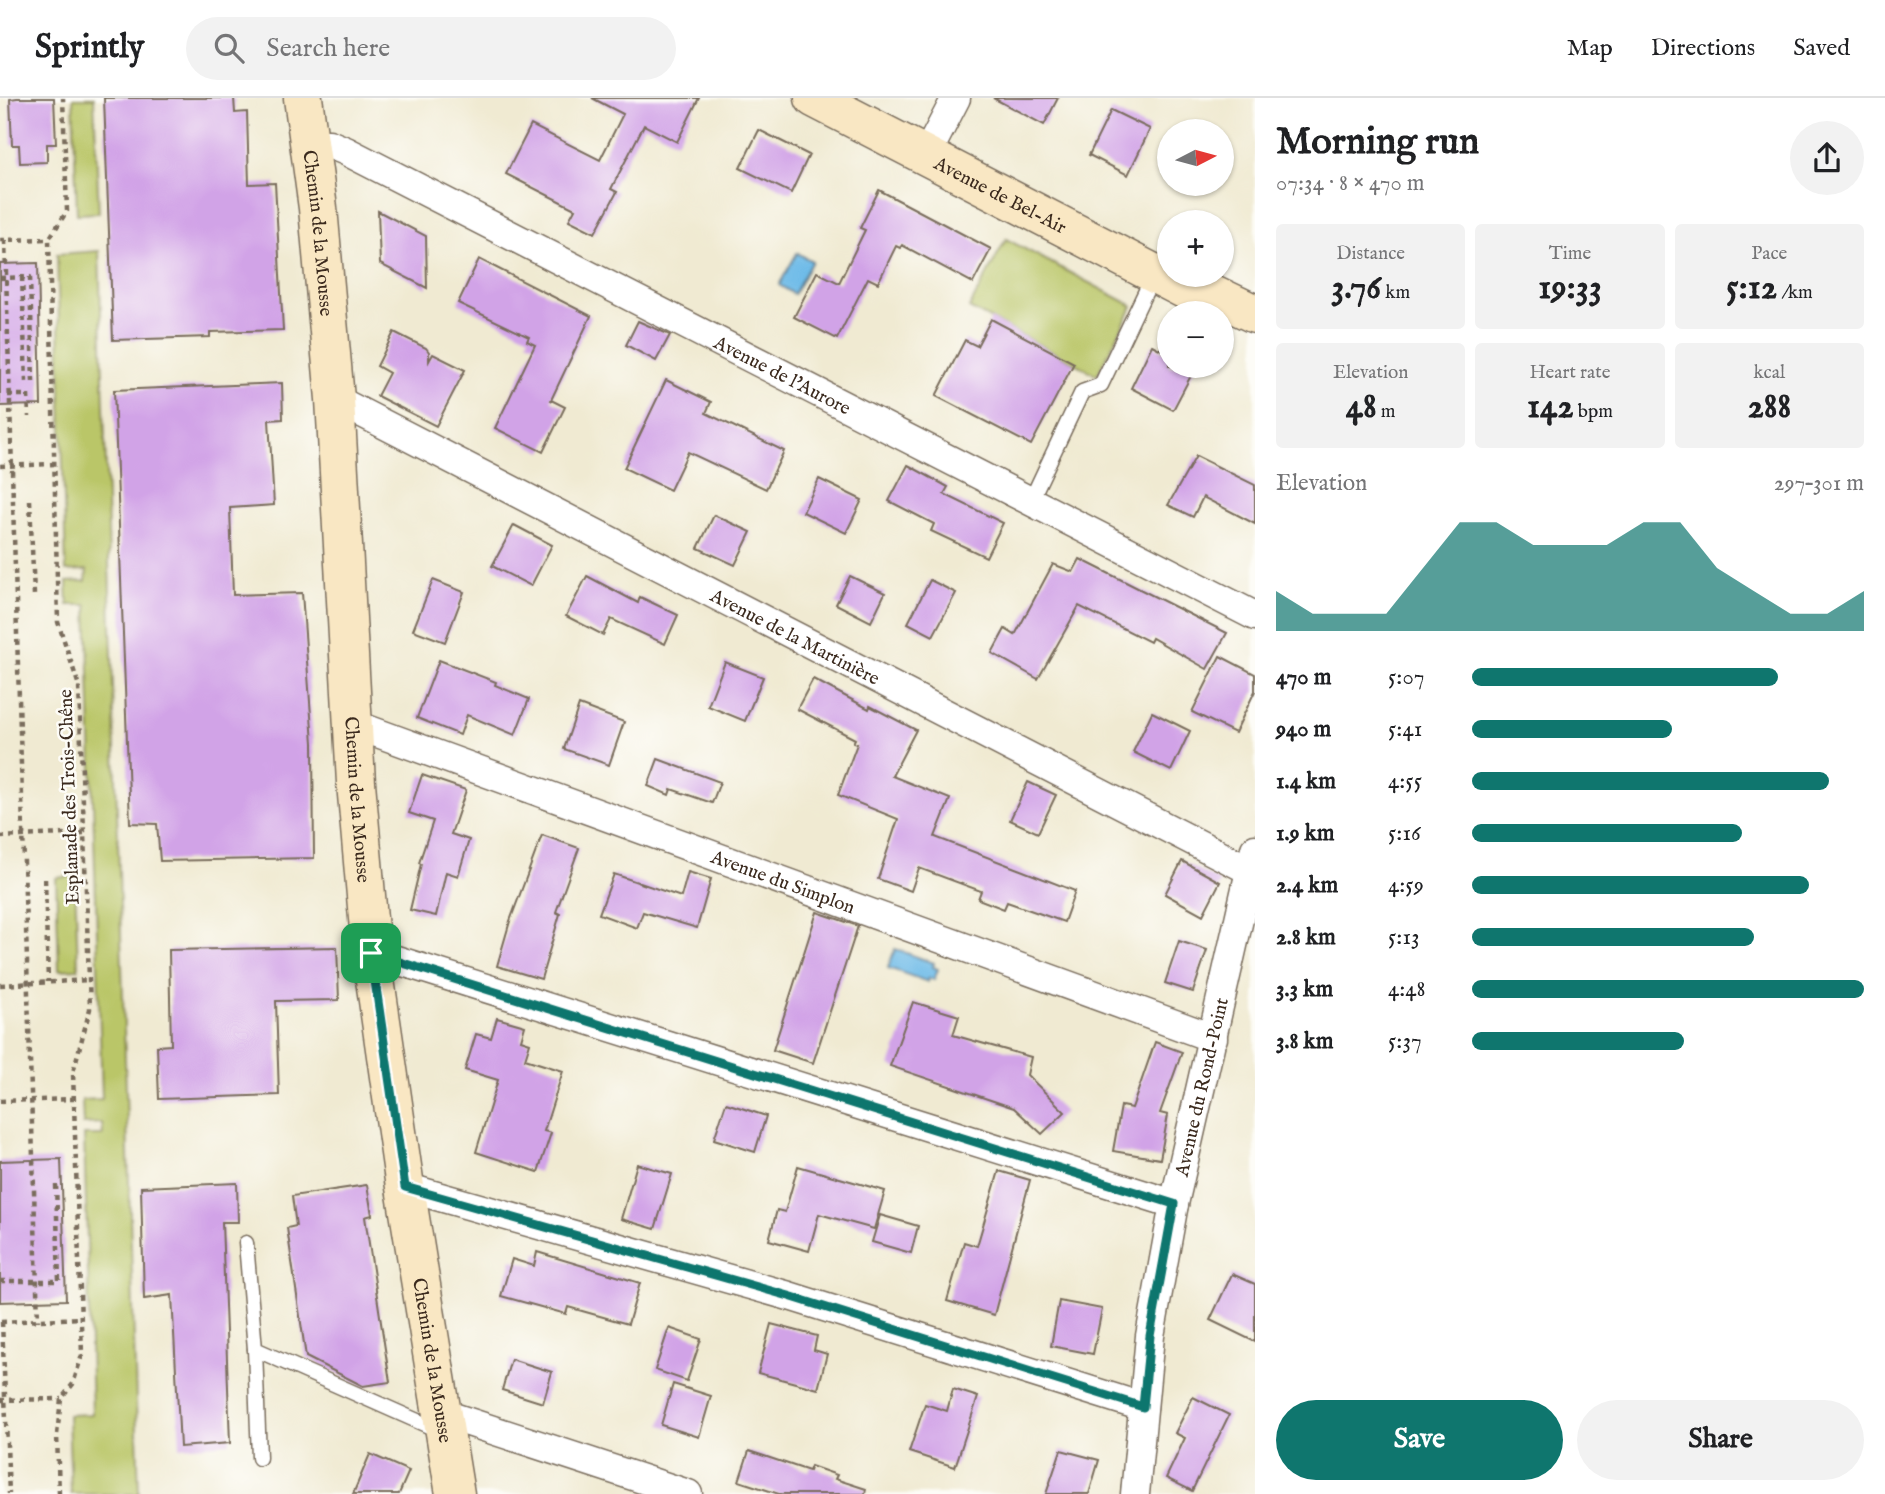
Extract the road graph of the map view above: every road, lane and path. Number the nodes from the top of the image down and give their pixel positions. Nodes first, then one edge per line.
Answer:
1 (63, 98) edge
2 (303, 98) edge
3 (814, 98) edge
4 (956, 98) edge
5 (310, 144) junction
6 (926, 156) junction
7 (49, 239) junction
8 (2, 240) edge
9 (1154, 274) junction
10 (22, 277) junction
11 (3, 278) edge
12 (1198, 301) edge
13 (1202, 301) edge
14 (1228, 301) edge
15 (1234, 304) edge
16 (1255, 314) edge
17 (1234, 325) edge
18 (1255, 337) edge
19 (26, 382) dead end
20 (33, 382) dead end
21 (8, 395) junction
22 (335, 399) junction
23 (29, 417) dead end
24 (54, 464) junction
25 (0, 466) edge
26 (10, 466) junction
27 (30, 500) dead end
28 (1030, 502) junction
29 (34, 595) dead end
30 (1255, 616) edge
31 (353, 724) junction
32 (84, 833) junction
33 (23, 836) junction
34 (0, 837) edge
35 (1253, 864) edge
36 (45, 879) dead end
37 (371, 953) junction
38 (89, 980) junction
39 (48, 982) junction
40 (28, 984) junction
41 (0, 985) edge
42 (1213, 1038) junction
43 (74, 1099) junction
44 (31, 1100) junction
45 (0, 1101) edge
46 (56, 1184) dead end
47 (405, 1187) junction
48 (1174, 1204) junction
49 (246, 1243) dead end
50 (0, 1281) edge
51 (37, 1281) junction
52 (80, 1318) junction
53 (38, 1321) junction
54 (1, 1322) edge
55 (256, 1349) junction
56 (61, 1398) junction
57 (3, 1400) edge
58 (1143, 1407) junction
59 (443, 1423) junction
60 (258, 1458) dead end
61 (9, 1494) edge
62 (59, 1494) edge
63 (455, 1494) edge
64 (688, 1494) edge
65 (1135, 1494) edge

1 - 7 path
2 - 5 street, Chemin de la Mousse
3 - 6 street, Avenue de Bel-Air
4 - 6 street
5 - 22 street, Chemin de la Mousse
5 - 28 street, Avenue de l'Aurore
6 - 9 street, Avenue de Bel-Air
7 - 8 path
7 - 24 path, Esplanade des Trois-Chêne
8 - 11 path
9 - 12 street, Avenue de Bel-Air
9 - 28 lane
10 - 11 path
10 - 19 path
10 - 20 path
11 - 21 path
13 - 14 street, Avenue de Bel-Air
15 - 16 street, Avenue de Bel-Air
17 - 18 street
21 - 23 path
21 - 26 path
22 - 31 street, Chemin de la Mousse
22 - 35 street, Avenue de la Martinière
24 - 26 path
24 - 32 path, Esplanade des Trois-Chêne
25 - 26 path
26 - 33 path
27 - 29 path
28 - 30 street, Avenue de l'Aurore
31 - 37 street, Chemin de la Mousse
31 - 42 street, Avenue du Simplon
32 - 33 path
32 - 38 path, Esplanade des Trois-Chêne
33 - 34 path
33 - 40 path
35 - 42 street, Avenue du Rond-Point
36 - 39 path
37 - 47 street, Chemin de la Mousse
37 - 48 street
38 - 39 path
38 - 43 path, Esplanade des Trois-Chêne
39 - 40 path
40 - 41 path
40 - 44 path
42 - 48 street, Avenue du Rond-Point
43 - 44 path
43 - 52 path, Esplanade des Trois-Chêne
44 - 45 path
44 - 51 path
46 - 51 path
47 - 58 street
47 - 59 street, Chemin de la Mousse
48 - 58 street, Avenue du Rond-Point
49 - 55 lane
50 - 51 path
51 - 53 path
52 - 53 path
52 - 56 path, Esplanade des Trois-Chêne
53 - 54 path
54 - 57 path
55 - 59 lane
55 - 60 lane
56 - 57 path
56 - 62 path, Esplanade des Trois-Chêne
57 - 61 path
58 - 65 street, Avenue du Rond-Point
59 - 63 street, Chemin de la Mousse
59 - 64 street

